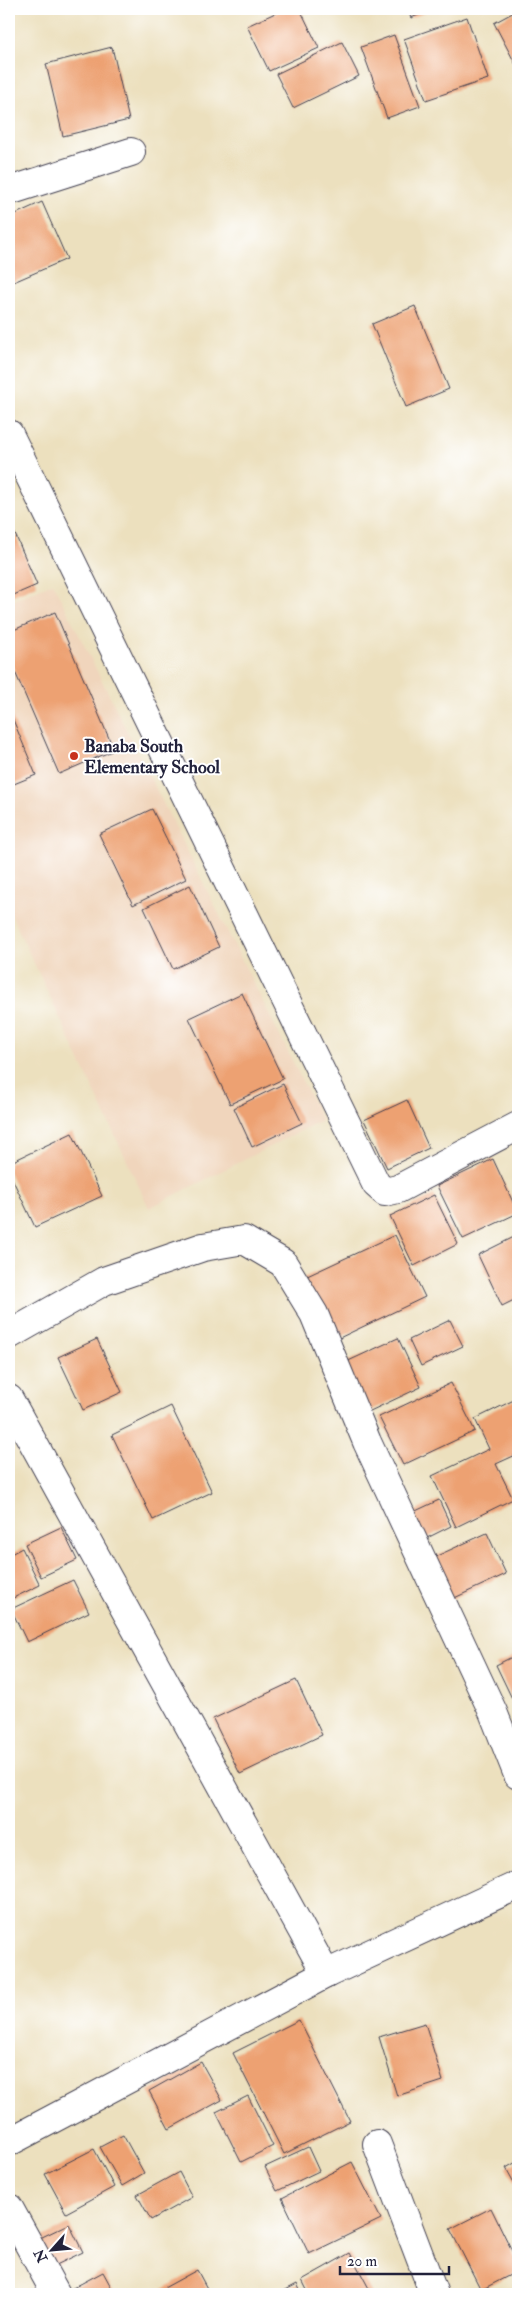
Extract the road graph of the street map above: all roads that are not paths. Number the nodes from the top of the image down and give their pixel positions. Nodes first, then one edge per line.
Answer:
1 (130, 152) dead end
2 (9, 191) edge
3 (9, 434) edge
4 (518, 1126) edge
5 (9, 1335) edge
6 (9, 1399) edge
7 (518, 1775) edge
8 (518, 1885) edge
9 (326, 1974) junction
10 (9, 2142) edge
11 (377, 2144) dead end
12 (9, 2208) edge
13 (56, 2294) edge
14 (434, 2294) edge

1 - 2 street
3 - 4 street
5 - 7 street
6 - 9 street
8 - 9 street
9 - 10 street
11 - 14 street
12 - 13 street

